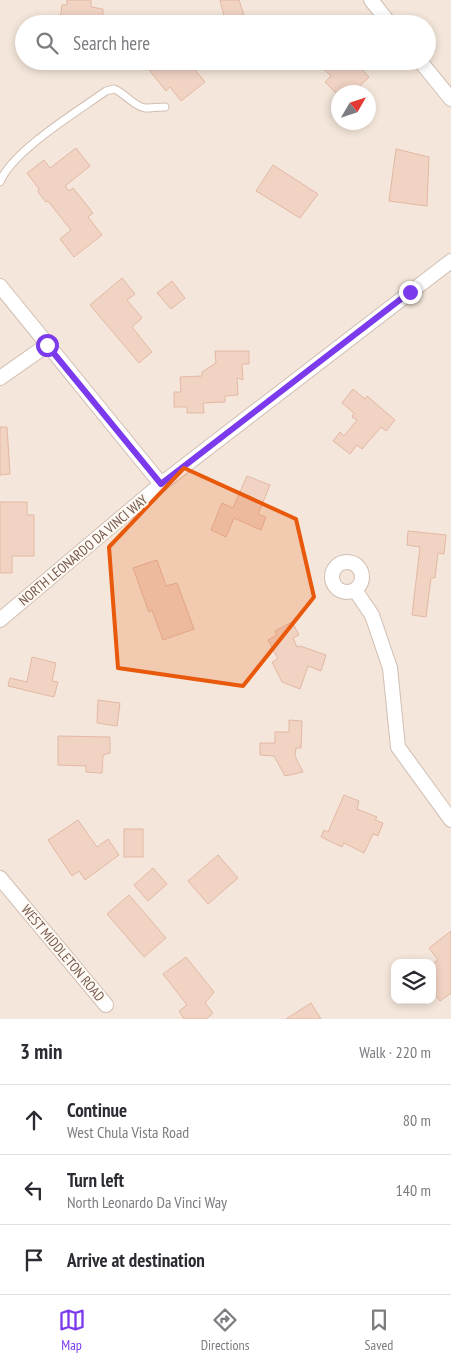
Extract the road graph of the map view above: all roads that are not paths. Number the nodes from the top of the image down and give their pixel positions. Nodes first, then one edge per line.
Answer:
1 (371, 0) edge
2 (383, 15) edge
3 (427, 70) edge
4 (451, 100) edge
5 (165, 107) dead end
6 (0, 182) edge
7 (451, 261) edge
8 (0, 286) edge
9 (47, 345) junction
10 (0, 378) edge
11 (161, 484) junction
12 (355, 590) dead end
13 (0, 620) edge
14 (451, 820) edge
15 (0, 878) edge
16 (106, 1005) dead end

1 - 2 street
3 - 4 street
5 - 6 lane
7 - 11 street, NORTH LEONARDO DA VINCI WAY
8 - 9 street
9 - 10 street
9 - 11 street
11 - 13 street, NORTH LEONARDO DA VINCI WAY
12 - 14 street
15 - 16 street, WEST MIDDLETON ROAD

